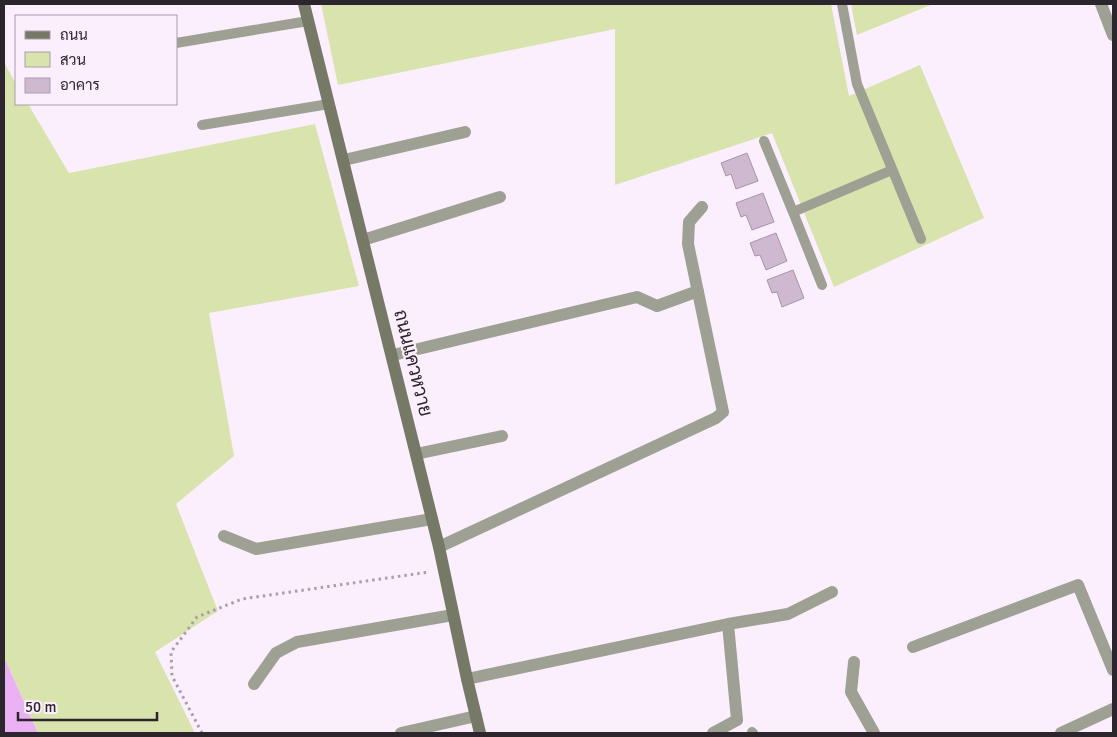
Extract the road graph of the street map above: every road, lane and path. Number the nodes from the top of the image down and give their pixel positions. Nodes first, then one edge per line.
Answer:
1 (304, 4) edge
2 (842, 4) edge
3 (1101, 4) edge
4 (308, 21) junction
5 (1113, 35) edge
6 (178, 43) edge
7 (329, 104) junction
8 (202, 125) dead end
9 (465, 132) dead end
10 (764, 141) dead end
11 (344, 160) junction
12 (892, 170) junction
13 (500, 197) dead end
14 (702, 207) dead end
15 (793, 212) junction
16 (921, 239) dead end
17 (363, 240) junction
18 (822, 285) dead end
19 (698, 290) junction
20 (392, 355) junction
21 (502, 436) dead end
22 (416, 454) junction
23 (432, 519) junction
24 (224, 536) dead end
25 (439, 547) junction
26 (444, 570) junction
27 (832, 592) dead end
28 (453, 615) junction
29 (728, 624) junction
30 (913, 646) dead end
31 (854, 662) dead end
32 (1113, 670) edge
33 (466, 679) junction
34 (254, 684) dead end
35 (1113, 709) edge
36 (476, 716) junction
37 (202, 733) edge
38 (401, 733) edge
39 (480, 733) edge
40 (713, 733) edge
41 (874, 733) edge
42 (1060, 733) edge

1 - 4 street, ถนนแควหวาย
2 - 12 lane
3 - 5 street
4 - 6 lane
4 - 7 street, ถนนแควหวาย
7 - 8 lane
7 - 11 street, ถนนแควหวาย
9 - 11 street
10 - 15 lane
11 - 17 street, ถนนแควหวาย
12 - 15 lane
12 - 16 lane
13 - 17 street
14 - 19 street
15 - 18 lane
17 - 20 street, ถนนแควหวาย
19 - 20 street
19 - 25 street
20 - 22 street, ถนนแควหวาย
21 - 22 street
22 - 23 street, ถนนแควหวาย
23 - 24 street
23 - 25 street, ถนนแควหวาย
25 - 26 street, ถนนแควหวาย
26 - 28 street, ถนนแควหวาย
26 - 37 path
27 - 29 street
28 - 33 street, ถนนแควหวาย
28 - 34 street
29 - 33 street
29 - 40 street
30 - 32 street
31 - 41 street
33 - 36 street, ถนนแควหวาย
35 - 42 street
36 - 38 street
36 - 39 street, ถนนแควหวาย

